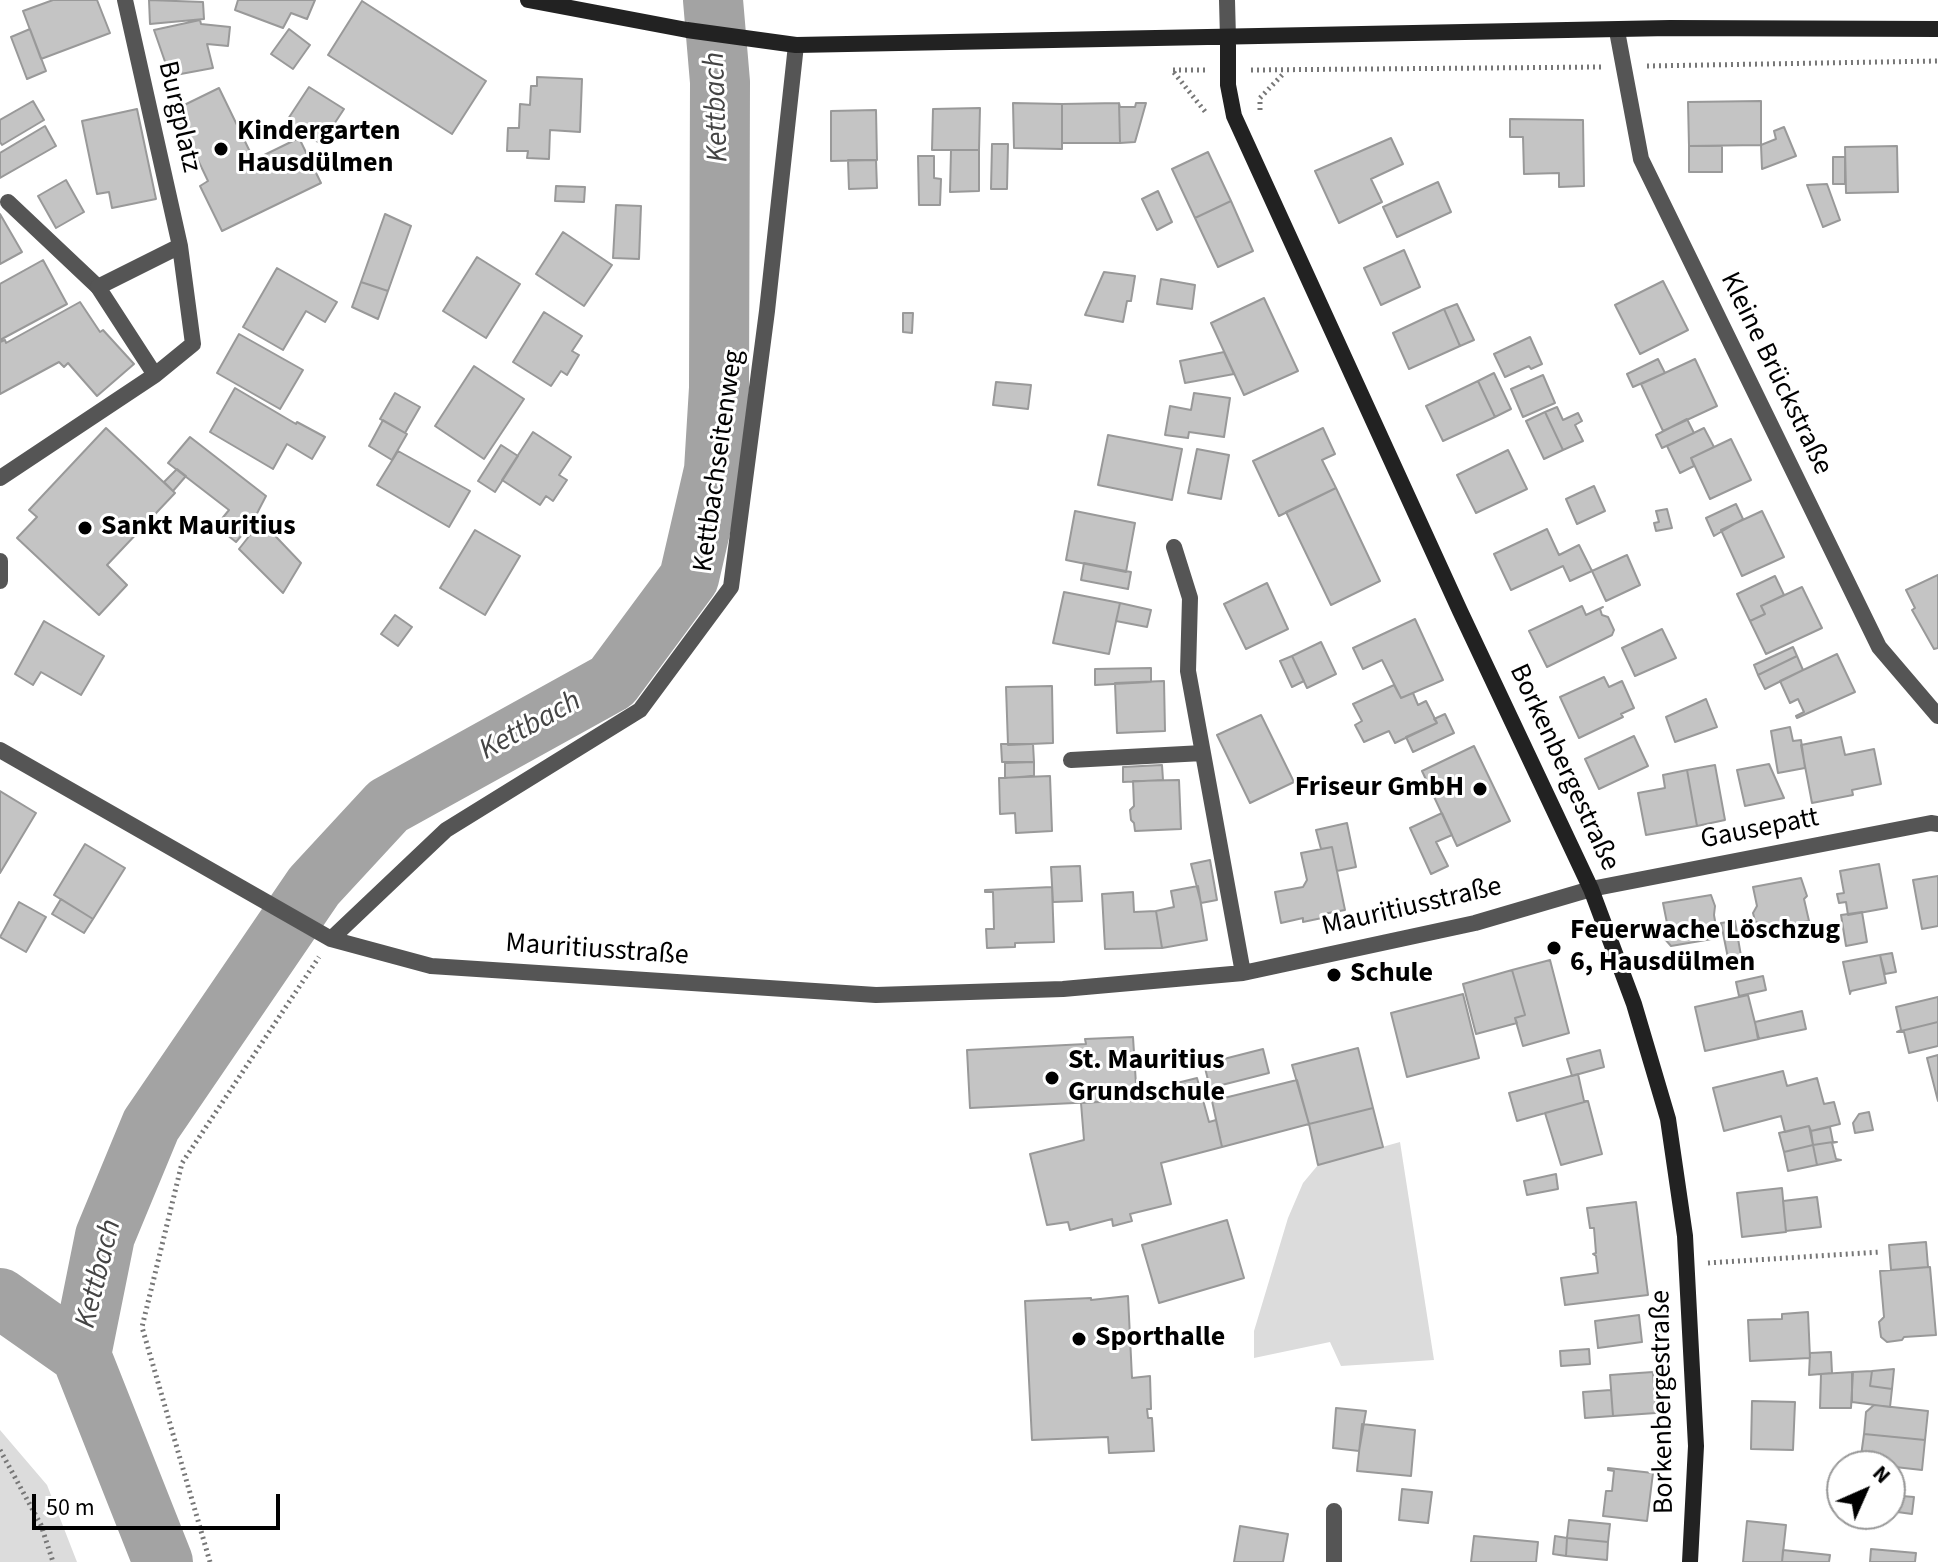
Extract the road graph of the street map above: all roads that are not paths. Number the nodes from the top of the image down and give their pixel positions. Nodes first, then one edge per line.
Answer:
1 (125, 0) edge
2 (528, 0) edge
3 (1227, 0) edge
4 (1938, 29) edge
5 (1617, 31) junction
6 (1228, 38) junction
7 (796, 45) junction
8 (8, 202) dead end
9 (180, 246) junction
10 (98, 287) junction
11 (155, 375) junction
12 (0, 478) edge
13 (1174, 547) dead end
14 (0, 561) edge
15 (0, 581) edge
16 (1938, 716) edge
17 (0, 750) edge
18 (1203, 753) junction
19 (1071, 760) dead end
20 (1938, 824) edge
21 (1591, 889) junction
22 (331, 939) junction
23 (1243, 973) junction
24 (1334, 1511) dead end
25 (1334, 1562) edge
26 (1690, 1562) edge

1 - 9 street, Burgplatz
2 - 7 street
3 - 6 street
4 - 5 street
5 - 6 street
5 - 16 street, Kleine Brückstraße
6 - 7 street
6 - 21 street, Borkenbergestraße
7 - 22 street, Kettbachseitenweg
8 - 10 street
9 - 10 street
9 - 11 street, Burgplatz
10 - 11 street
11 - 12 street, Burgplatz
13 - 18 street
14 - 15 street
17 - 22 street, Mauritiusstraße
18 - 19 street
18 - 23 street
20 - 21 street, Gausepatt
21 - 23 street, Mauritiusstraße
21 - 26 street, Borkenbergestraße
22 - 23 street, Mauritiusstraße
24 - 25 street

